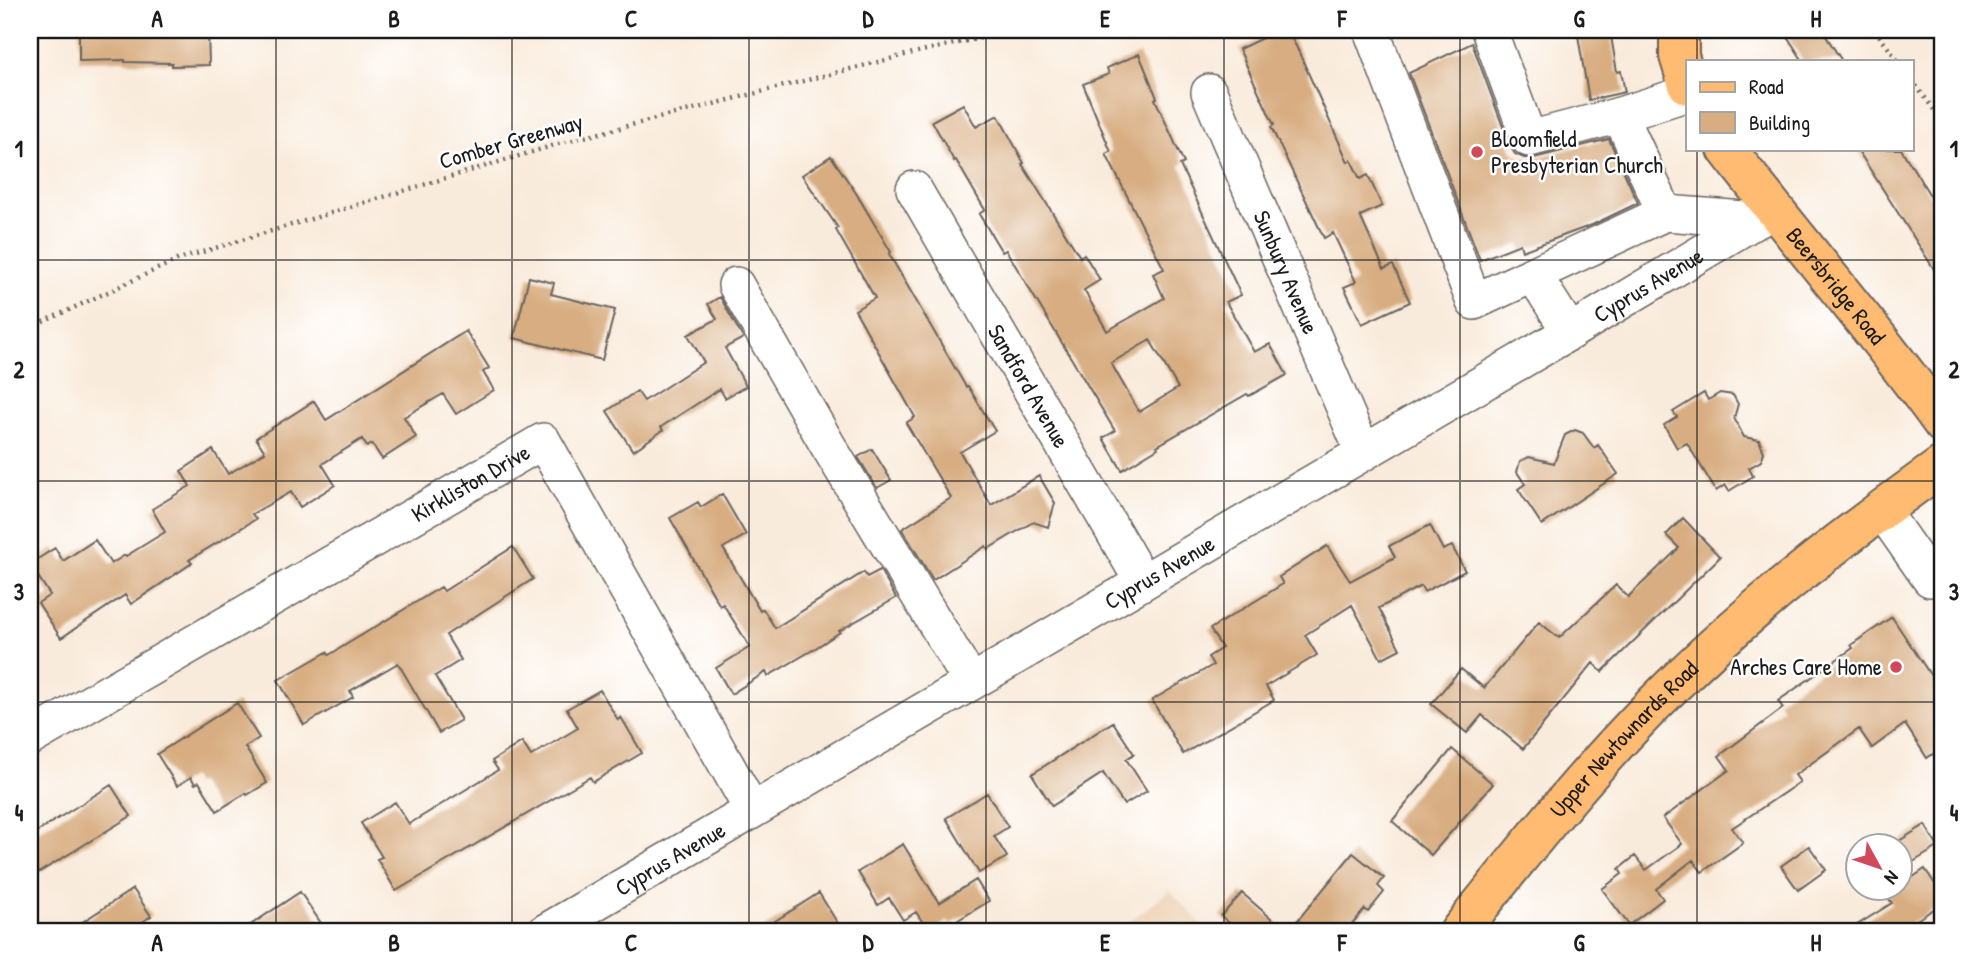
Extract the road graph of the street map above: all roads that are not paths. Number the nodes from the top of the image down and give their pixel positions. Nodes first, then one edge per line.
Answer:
1 (1371, 30) edge
2 (1489, 30) edge
3 (1679, 30) edge
4 (1686, 79) edge
5 (1209, 92) dead end
6 (1686, 94) edge
7 (1620, 115) junction
8 (1728, 150) edge
9 (914, 189) dead end
10 (1665, 213) junction
11 (1766, 215) junction
12 (1533, 274) junction
13 (736, 285) dead end
14 (1570, 332) junction
15 (1943, 424) edge
16 (1363, 452) junction
17 (1943, 466) edge
18 (1881, 509) junction
19 (1943, 570) edge
20 (1142, 581) junction
21 (971, 682) junction
22 (30, 738) edge
23 (752, 810) junction
24 (545, 932) edge
25 (1459, 932) edge

1 - 12 street
2 - 7 street
3 - 4 main road
5 - 16 street, Sunbury Avenue
6 - 7 street
7 - 10 street
8 - 11 main road, Beersbridge Road
9 - 20 street, Sandford Avenue
10 - 11 street
10 - 12 street
11 - 14 street, Cyprus Avenue
11 - 15 main road, Beersbridge Road
12 - 14 street
13 - 21 street
14 - 16 street, Cyprus Avenue
16 - 20 street, Cyprus Avenue
17 - 18 main road, Upper Newtownards Road
18 - 19 street
18 - 25 main road, Upper Newtownards Road
20 - 21 street, Cyprus Avenue
21 - 23 street, Cyprus Avenue
22 - 23 street, Kirkliston Drive
23 - 24 street, Cyprus Avenue

